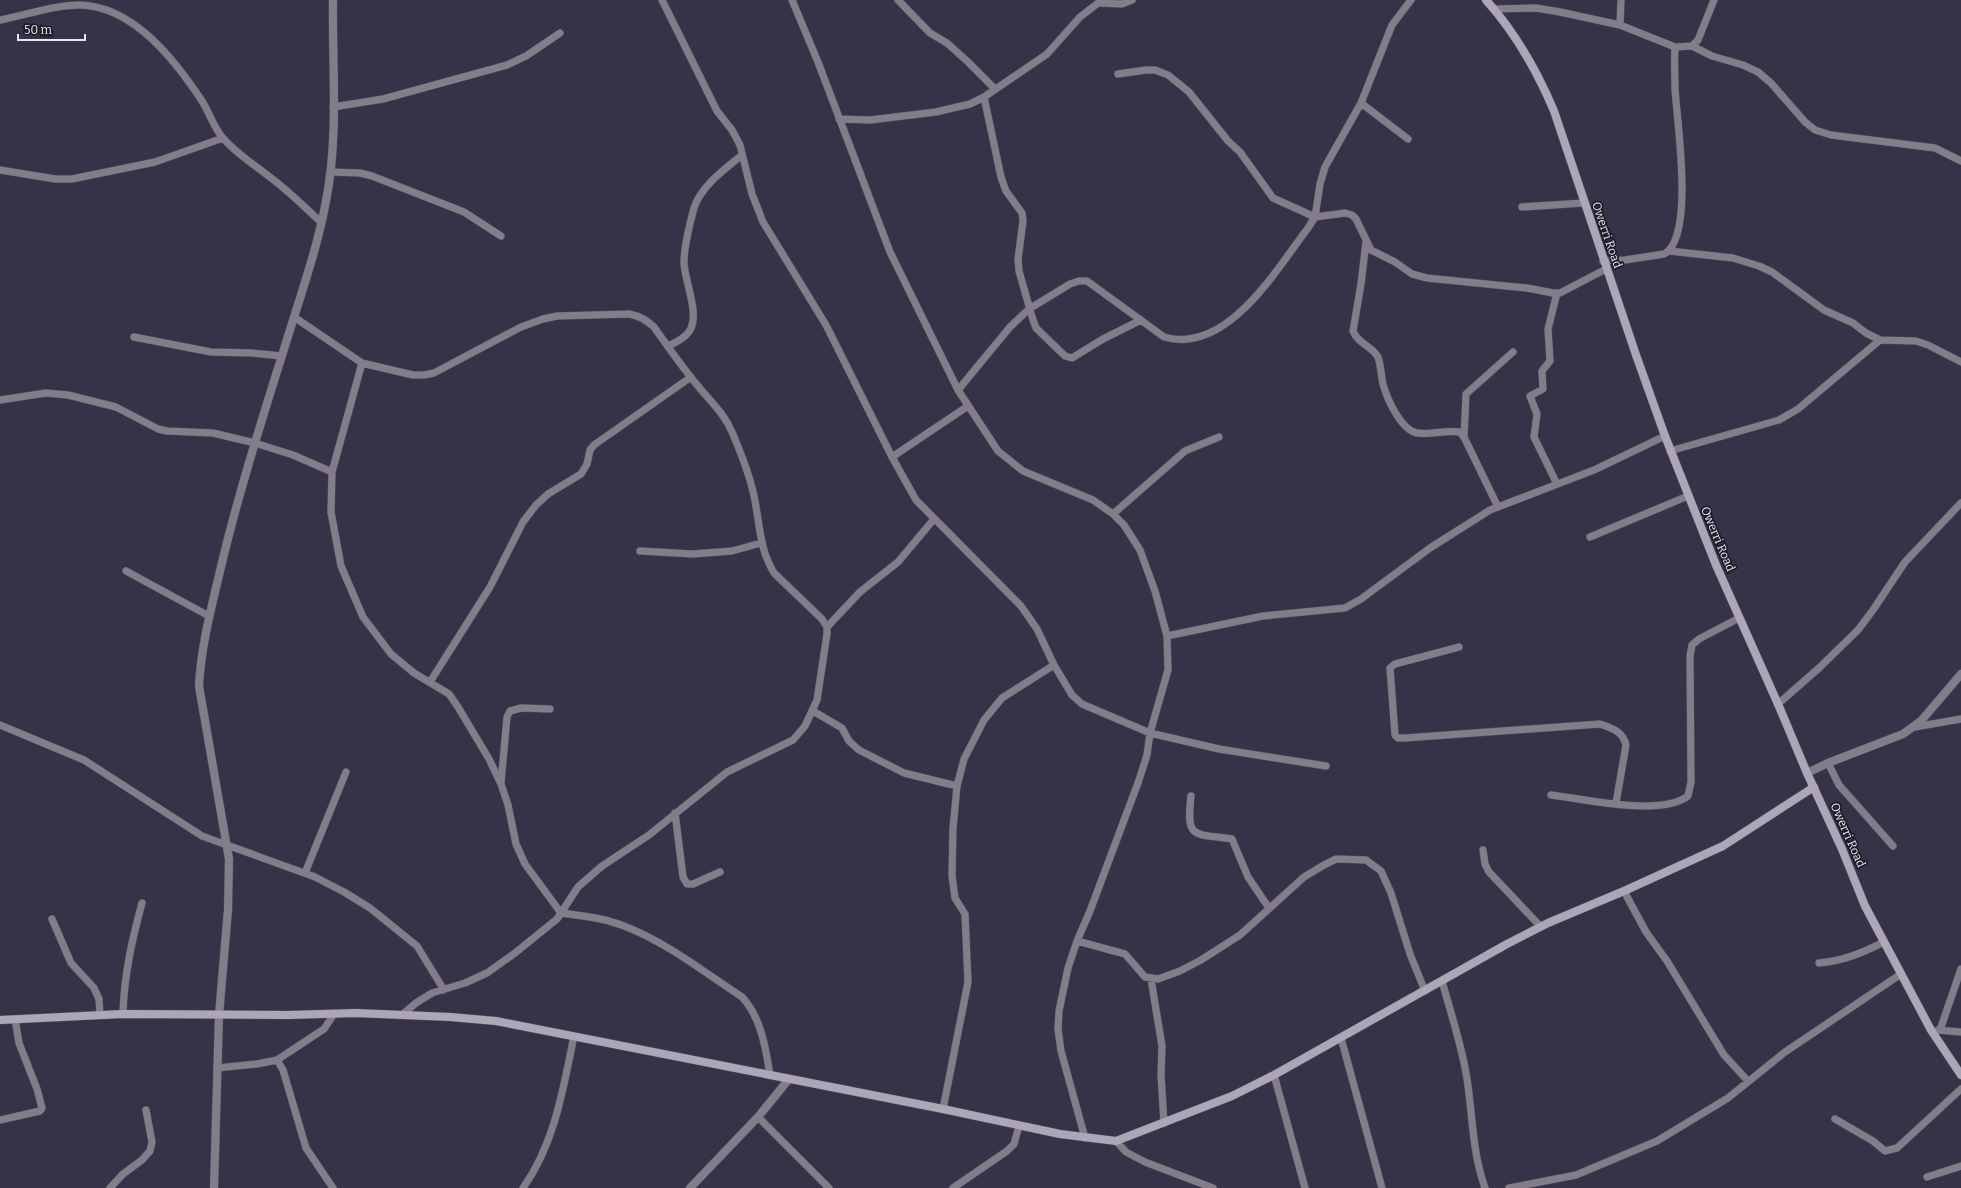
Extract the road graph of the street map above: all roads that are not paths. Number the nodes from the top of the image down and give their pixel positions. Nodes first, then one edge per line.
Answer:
1 (333, 0) edge
2 (662, 0) edge
3 (792, 0) edge
4 (898, 0) edge
5 (1132, 0) edge
6 (1411, 0) edge
7 (1486, 0) edge
8 (1621, 0) edge
9 (1714, 0) edge
10 (1102, 1) edge
11 (61, 4) edge
12 (1494, 9) junction
13 (0, 20) edge
14 (1620, 25) junction
15 (560, 33) dead end
16 (1675, 46) junction
17 (1692, 46) junction
18 (1118, 74) dead end
19 (995, 89) junction
20 (984, 97) junction
21 (1360, 103) junction
22 (333, 107) junction
23 (839, 119) junction
24 (223, 138) junction
25 (1408, 139) dead end
26 (742, 155) junction
27 (1961, 161) edge
28 (0, 170) edge
29 (331, 172) junction
30 (1584, 203) junction
31 (1522, 206) dead end
32 (1315, 216) junction
33 (321, 222) junction
34 (501, 236) dead end
35 (1366, 242) junction
36 (1669, 251) junction
37 (1603, 261) junction
38 (1606, 269) junction
39 (1557, 293) junction
40 (1029, 309) junction
41 (294, 317) junction
42 (1141, 320) junction
43 (134, 337) dead end
44 (1880, 340) junction
45 (668, 346) junction
46 (1513, 352) dead end
47 (282, 356) junction
48 (1961, 362) edge
49 (362, 363) junction
50 (691, 377) junction
51 (958, 390) junction
52 (0, 400) edge
53 (968, 406) junction
54 (1665, 436) junction
55 (1219, 437) dead end
56 (1464, 437) junction
57 (255, 443) junction
58 (1670, 451) junction
59 (892, 457) junction
60 (332, 472) junction
61 (1557, 484) junction
62 (1688, 496) junction
63 (1961, 503) edge
64 (1498, 507) junction
65 (1113, 514) junction
66 (934, 519) junction
67 (1590, 537) dead end
68 (761, 543) junction
69 (640, 550) dead end
70 (126, 571) dead end
71 (209, 616) junction
72 (1739, 618) junction
73 (827, 627) junction
74 (1167, 636) junction
75 (1459, 647) dead end
76 (1054, 664) junction
77 (1961, 674) edge
78 (430, 682) junction
79 (1778, 704) junction
80 (550, 709) dead end
81 (813, 711) junction
82 (1961, 719) edge
83 (0, 725) edge
84 (1915, 727) junction
85 (1150, 733) junction
86 (1828, 763) junction
87 (1326, 766) dead end
88 (346, 772) dead end
89 (1807, 773) junction
90 (501, 784) junction
91 (957, 786) junction
92 (1814, 787) junction
93 (1551, 794) dead end
94 (1191, 796) dead end
95 (1616, 803) junction
96 (675, 813) junction
97 (228, 846) junction
98 (1893, 846) dead end
99 (1483, 850) dead end
100 (720, 872) dead end
101 (305, 873) junction
102 (1624, 891) junction
103 (142, 902) dead end
104 (1269, 908) junction
105 (561, 913) junction
106 (52, 919) dead end
107 (1541, 927) junction
108 (1077, 941) junction
109 (1884, 942) junction
110 (1819, 963) dead end
111 (1961, 969) edge
112 (1901, 974) junction
113 (1151, 979) junction
114 (1442, 981) junction
115 (444, 990) junction
116 (1425, 990) junction
117 (123, 1014) junction
118 (334, 1014) junction
119 (403, 1014) junction
120 (100, 1015) junction
121 (219, 1015) junction
122 (15, 1019) junction
123 (0, 1020) edge
124 (1931, 1030) junction
125 (1940, 1030) junction
126 (1961, 1032) edge
127 (574, 1036) junction
128 (1341, 1038) junction
129 (277, 1060) junction
130 (217, 1068) junction
131 (1961, 1074) edge
132 (1274, 1075) junction
133 (770, 1076) junction
134 (789, 1079) junction
135 (1748, 1081) junction
136 (1961, 1089) edge
137 (943, 1109) junction
138 (146, 1110) dead end
139 (758, 1117) junction
140 (1835, 1119) dead end
141 (0, 1120) edge
142 (1164, 1123) junction
143 (1019, 1126) junction
144 (1084, 1138) junction
145 (1116, 1141) junction
146 (1961, 1166) edge
147 (1926, 1177) dead end
148 (110, 1188) edge
149 (214, 1188) edge
150 (334, 1188) edge
151 (523, 1188) edge
152 (690, 1188) edge
153 (828, 1188) edge
154 (953, 1188) edge
155 (1210, 1188) edge
156 (1305, 1188) edge
157 (1382, 1188) edge
158 (1485, 1188) edge
159 (1509, 1188) edge

1 - 22 street
2 - 26 street
3 - 23 street
4 - 19 street
5 - 10 street
6 - 21 street
7 - 12 main road, Owerri Road
8 - 14 street
9 - 17 street
10 - 19 street
11 - 13 street
11 - 24 street
12 - 14 street
12 - 30 main road, Owerri Road
14 - 16 street
15 - 22 street
16 - 17 street
16 - 36 street
17 - 27 street
18 - 32 street
19 - 20 street
20 - 23 street
20 - 40 street
21 - 25 street
21 - 32 street
22 - 29 street
23 - 51 street
24 - 28 street
24 - 33 street
26 - 45 street
26 - 59 street
29 - 33 street
29 - 34 street
30 - 31 street
30 - 37 main road, Owerri Road
32 - 35 street
32 - 42 street
33 - 41 street
35 - 39 street
35 - 56 street
36 - 37 street
36 - 44 street
37 - 38 main road, Owerri Road
38 - 39 street
38 - 54 main road, Owerri Road
39 - 61 street
40 - 42 street
40 - 42 street
40 - 51 street
41 - 47 street
41 - 49 street
43 - 47 street
44 - 48 street
44 - 58 street
45 - 49 street
45 - 50 street
46 - 56 street
47 - 57 street
49 - 60 street
50 - 68 street
50 - 78 street
51 - 53 street
52 - 57 street
53 - 59 street
53 - 65 street
54 - 58 main road, Owerri Road
54 - 61 street
55 - 65 street
56 - 64 street
57 - 60 street
57 - 71 street
58 - 62 main road, Owerri Road
59 - 66 street
60 - 78 street
61 - 64 street
62 - 67 street
62 - 72 main road, Owerri Road
63 - 79 street
64 - 74 street
65 - 74 street
66 - 73 street
66 - 76 street
68 - 69 street
68 - 73 street
70 - 71 street
71 - 97 street
72 - 79 main road, Owerri Road
72 - 95 street
73 - 81 street
74 - 85 street
75 - 95 street
76 - 85 street
76 - 91 street
77 - 84 street
78 - 90 street
79 - 89 main road, Owerri Road
80 - 90 street
81 - 91 street
81 - 96 street
82 - 84 street
83 - 97 street
84 - 86 street
85 - 87 street
85 - 108 street
86 - 89 street
86 - 98 street
88 - 101 street
89 - 92 main road, Owerri Road
90 - 105 street
91 - 137 street
92 - 102 main road
92 - 109 main road, Owerri Road
93 - 95 street
94 - 104 street
96 - 100 street
96 - 105 street
97 - 101 street
97 - 121 street
99 - 107 street
101 - 115 street
102 - 107 main road
102 - 135 street
103 - 117 street
104 - 113 street
104 - 116 street
105 - 115 street
105 - 133 street
106 - 120 street
107 - 114 main road
108 - 113 street
108 - 144 street
109 - 110 street
109 - 112 main road, Owerri Road
111 - 125 street
112 - 124 main road, Owerri Road
112 - 135 street
113 - 142 street
114 - 116 main road
114 - 158 street
115 - 119 street
116 - 128 main road
117 - 120 main road
117 - 121 main road
118 - 119 main road
118 - 121 main road
118 - 129 street
119 - 127 main road
120 - 122 main road
121 - 130 street
122 - 123 main road
122 - 141 street
124 - 125 street
124 - 131 main road, Owerri Road
125 - 126 street
127 - 133 main road
127 - 151 street
128 - 132 main road
128 - 157 street
129 - 130 street
129 - 150 street
130 - 149 street
132 - 142 main road
132 - 156 street
133 - 134 main road
134 - 137 main road
134 - 139 street
135 - 159 street
136 - 140 street
137 - 143 main road
138 - 148 street
139 - 152 street
139 - 153 street
142 - 145 main road
143 - 144 main road
143 - 154 street
144 - 145 main road
145 - 155 street
146 - 147 street

